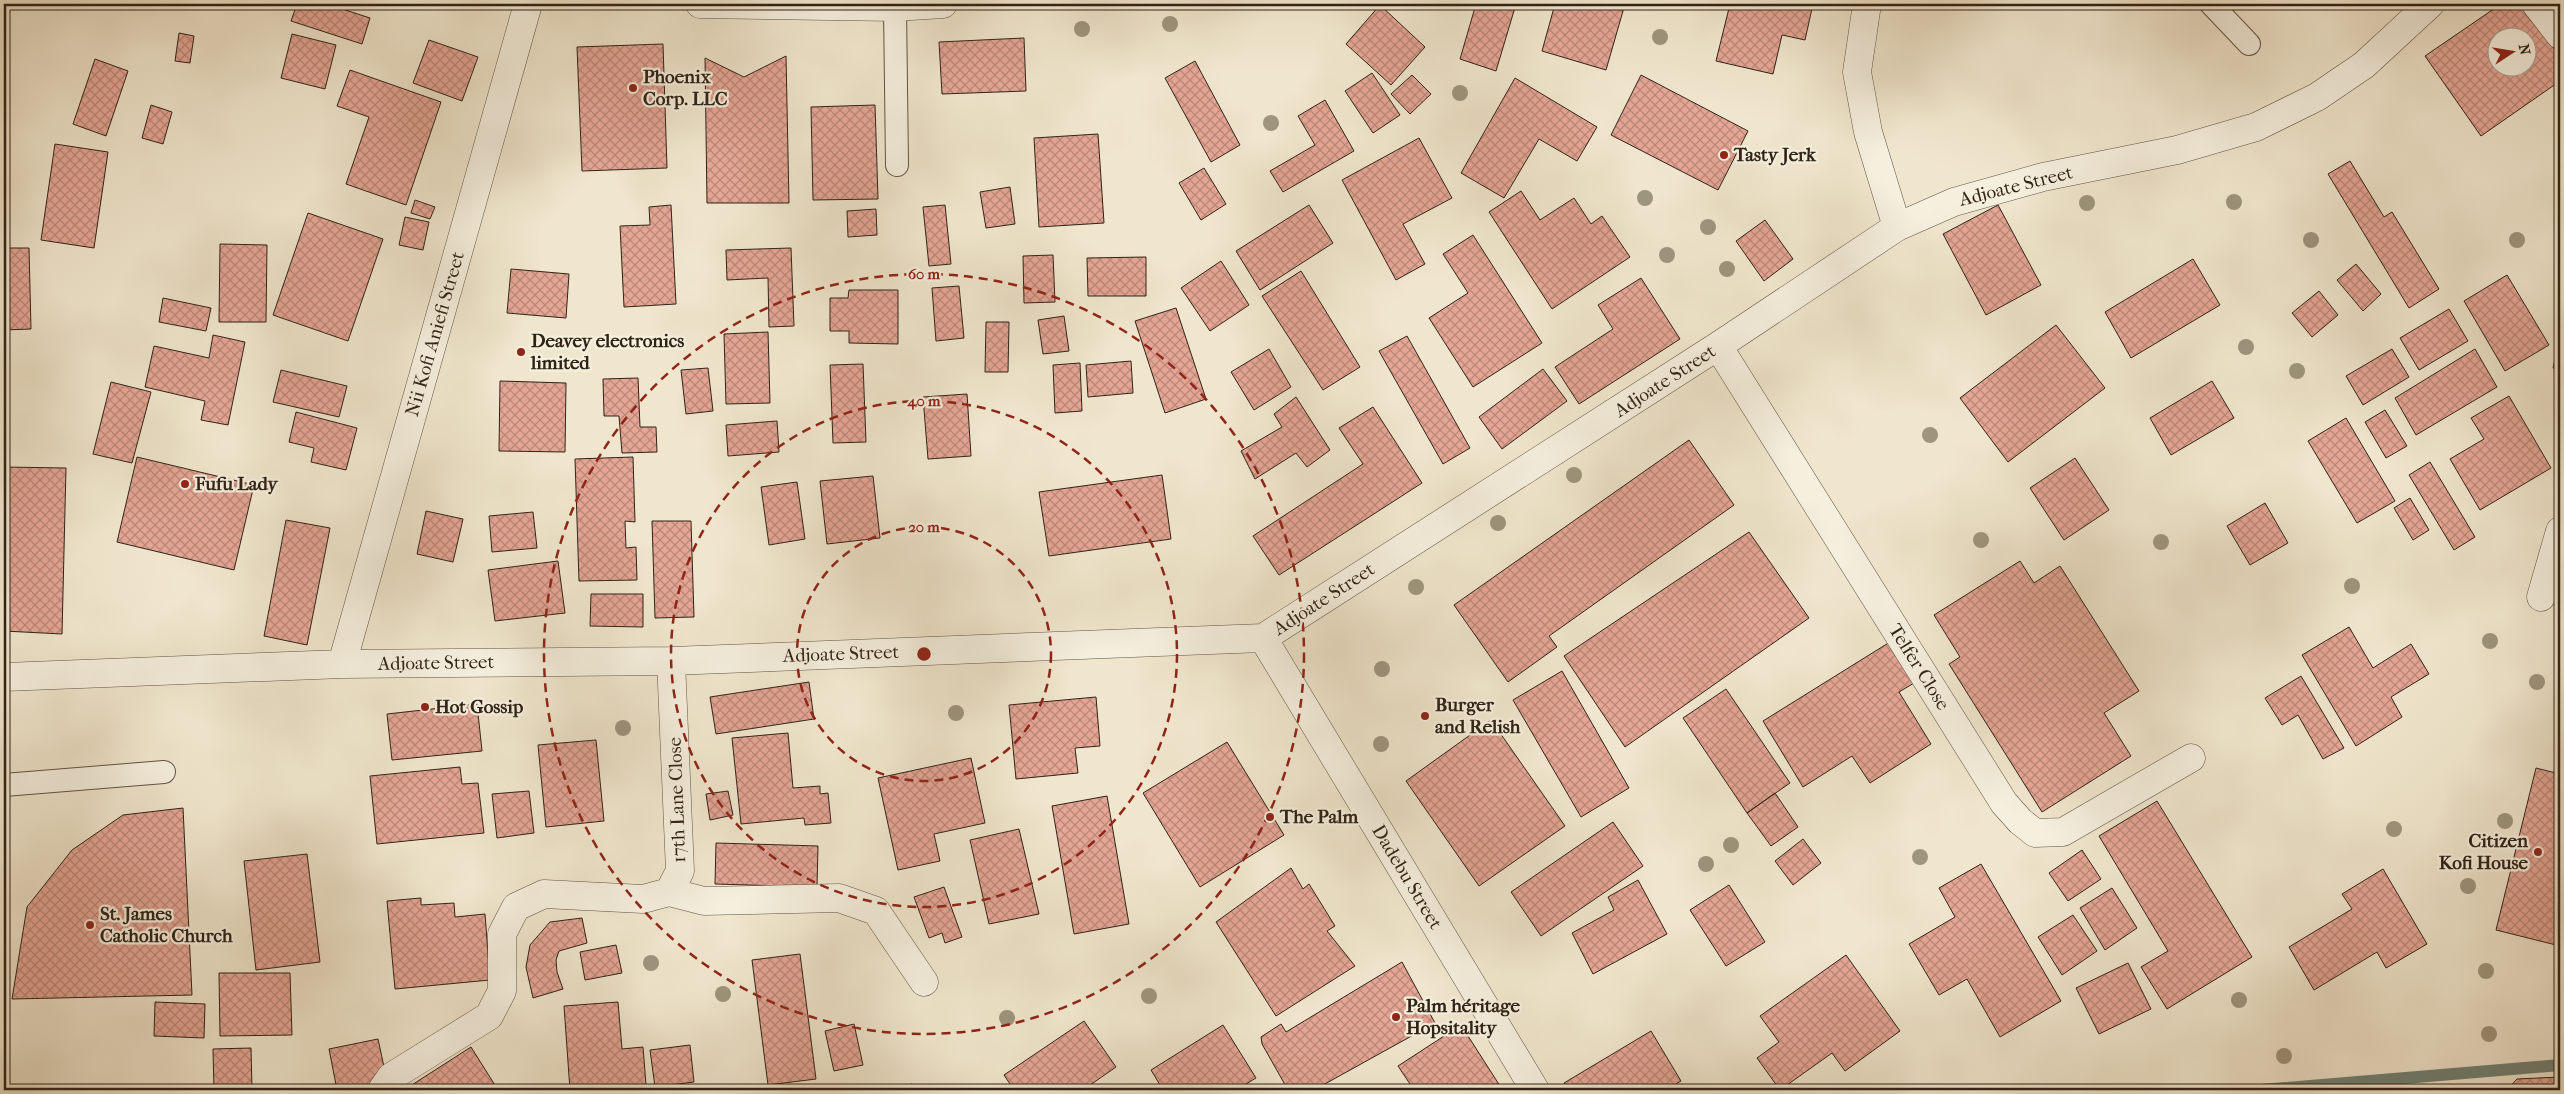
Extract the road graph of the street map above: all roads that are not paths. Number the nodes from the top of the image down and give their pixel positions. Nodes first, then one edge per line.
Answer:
1 (528, 4) edge
2 (700, 4) edge
3 (943, 4) edge
4 (1867, 4) edge
5 (2212, 4) edge
6 (2430, 4) edge
7 (2536, 4) edge
8 (895, 7) junction
9 (2560, 35) edge
10 (2249, 44) dead end
11 (897, 164) dead end
12 (1897, 227) junction
13 (1718, 346) junction
14 (2560, 531) edge
15 (2541, 598) dead end
16 (1263, 638) junction
17 (672, 661) junction
18 (342, 664) junction
19 (4, 677) edge
20 (2191, 758) dead end
21 (164, 772) dead end
22 (4, 786) edge
23 (669, 892) junction
24 (924, 982) dead end
25 (382, 1090) edge
26 (1535, 1090) edge

1 - 18 street, Nii Kofi Aniefi Street
2 - 8 street
3 - 8 street
4 - 12 street
5 - 10 lane
6 - 12 street, Adjoate Street
7 - 9 street
8 - 11 lane
12 - 13 street, Adjoate Street
13 - 16 street, Adjoate Street
13 - 20 street, Telfer Close
14 - 15 street
16 - 17 street, Adjoate Street
16 - 26 street, Dadebu Street
17 - 18 street, Adjoate Street
17 - 23 street, 17th Lane Close
18 - 19 street, Adjoate Street
21 - 22 lane
23 - 24 street
23 - 25 street

